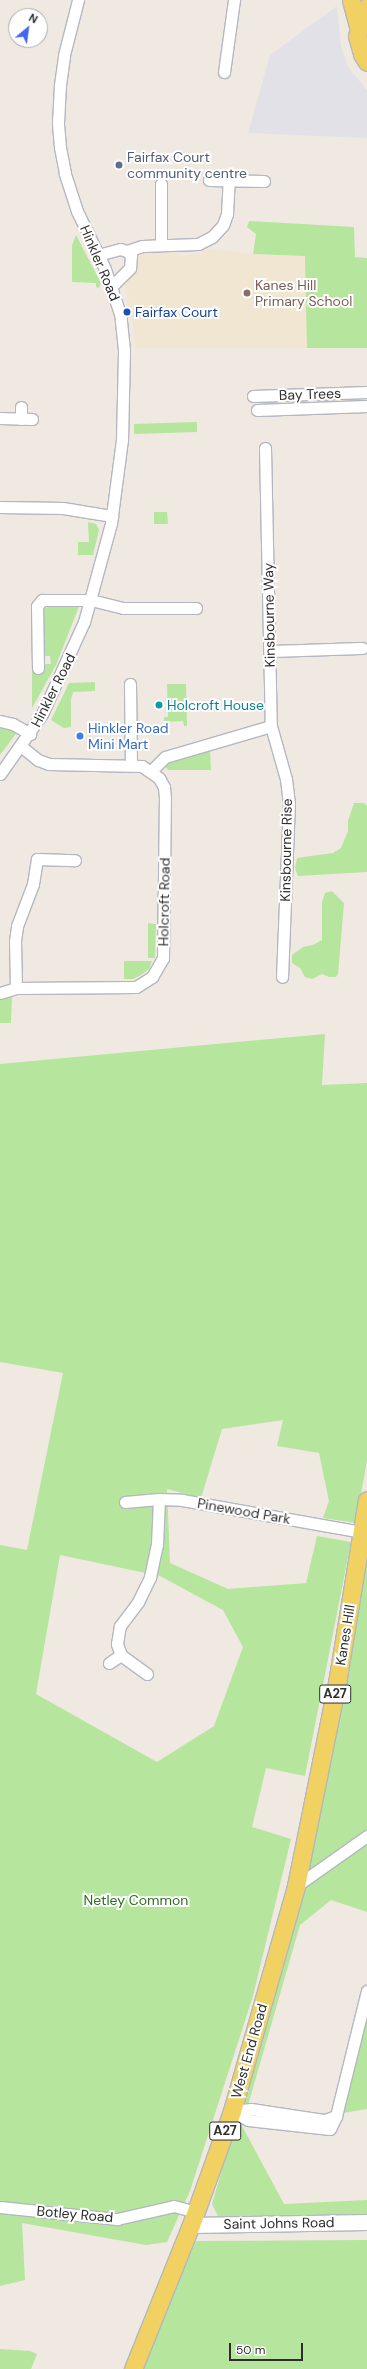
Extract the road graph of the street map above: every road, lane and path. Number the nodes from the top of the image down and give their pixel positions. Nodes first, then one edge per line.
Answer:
1 (78, 0) edge
2 (234, 0) edge
3 (352, 0) edge
4 (367, 7) edge
5 (358, 26) junction
6 (367, 62) edge
7 (224, 72) dead end
8 (209, 180) dead end
9 (229, 180) junction
10 (264, 182) dead end
11 (161, 184) dead end
12 (162, 245) junction
13 (127, 251) junction
14 (98, 255) junction
15 (112, 286) junction
16 (367, 392) edge
17 (253, 396) dead end
18 (367, 406) edge
19 (21, 407) dead end
20 (258, 410) dead end
21 (0, 418) edge
22 (21, 419) junction
23 (32, 419) dead end
24 (265, 448) dead end
25 (0, 507) edge
26 (112, 516) junction
27 (92, 600) junction
28 (196, 608) dead end
29 (362, 648) dead end
30 (270, 651) junction
31 (41, 663) dead end
32 (130, 684) dead end
33 (0, 721) edge
34 (271, 726) junction
35 (30, 734) junction
36 (21, 746) junction
37 (132, 765) junction
38 (150, 770) junction
39 (0, 774) edge
40 (75, 860) dead end
41 (282, 977) dead end
42 (16, 988) junction
43 (0, 993) edge
44 (159, 1499) junction
45 (367, 1500) edge
46 (126, 1502) dead end
47 (361, 1532) junction
48 (121, 1655) junction
49 (108, 1663) dead end
50 (147, 1674) dead end
51 (367, 1836) edge
52 (296, 1886) junction
53 (367, 1991) edge
54 (232, 2111) junction
55 (0, 2207) edge
56 (193, 2218) junction
57 (367, 2222) edge
58 (133, 2369) edge

1 - 14 street, Hinkler Road
2 - 7 street
3 - 5 main road
4 - 5 main road
5 - 6 main road
8 - 9 street
9 - 10 street
9 - 12 street
11 - 12 street
12 - 13 street
13 - 14 street
13 - 15 street
14 - 15 street, Hinkler Road
15 - 26 street, Hinkler Road
16 - 17 street, Bay Trees
18 - 20 street
19 - 22 street
21 - 22 street
22 - 23 street
24 - 30 street, Kinsbourne Way
25 - 26 street
26 - 27 street, Hinkler Road
27 - 28 street
27 - 31 street, Hinkler Road
27 - 35 street, Hinkler Road
29 - 30 street
30 - 34 street, Kinsbourne Way
32 - 37 street
33 - 35 street
34 - 38 street
34 - 41 street, Kinsbourne Rise
35 - 36 street, Hinkler Road
36 - 37 street
36 - 39 street, Hinkler Road
37 - 38 street
38 - 42 street, Holcroft Road
40 - 42 street
42 - 43 street, Holcroft Road
44 - 46 street, Pinewood Park
44 - 47 street, Pinewood Park
44 - 48 street
45 - 47 main road, Kanes Hill / A27
47 - 52 main road, Kanes Hill / A27
48 - 49 street
48 - 50 street
51 - 52 street
52 - 54 main road, West End Road / A27
53 - 54 street
54 - 56 main road, West End Road / A27
55 - 56 street, Botley Road
56 - 57 main road, Saint Johns Road
56 - 58 main road, West End Road / A27

